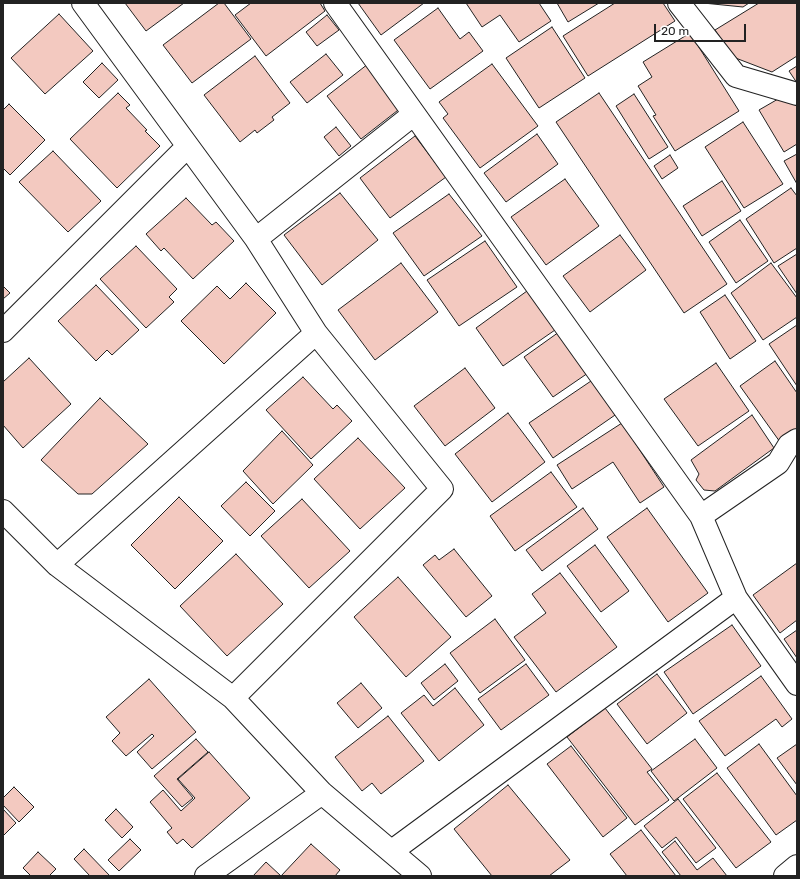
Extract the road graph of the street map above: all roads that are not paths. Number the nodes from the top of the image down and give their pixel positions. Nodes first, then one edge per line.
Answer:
1 (82, 3) edge
2 (335, 3) edge
3 (679, 3) edge
4 (797, 94) edge
5 (414, 114) junction
6 (187, 147) junction
7 (256, 239) junction
8 (3, 330) edge
9 (316, 333) junction
10 (797, 440) edge
11 (3, 511) edge
12 (701, 516) junction
13 (57, 566) junction
14 (736, 598) junction
15 (797, 684) edge
16 (233, 698) junction
17 (322, 793) junction
18 (392, 851) junction
19 (797, 866) edge
20 (206, 876) edge
21 (420, 876) edge
22 (784, 876) edge

1 - 6 street
2 - 5 street
3 - 4 street
5 - 7 street
5 - 12 street
6 - 7 street
6 - 8 street
7 - 9 street
9 - 13 street
9 - 16 street
10 - 12 street
11 - 13 street
12 - 14 street
13 - 16 street
14 - 15 street
14 - 18 street
16 - 17 street
17 - 18 street
17 - 20 street
18 - 21 street
19 - 22 street

